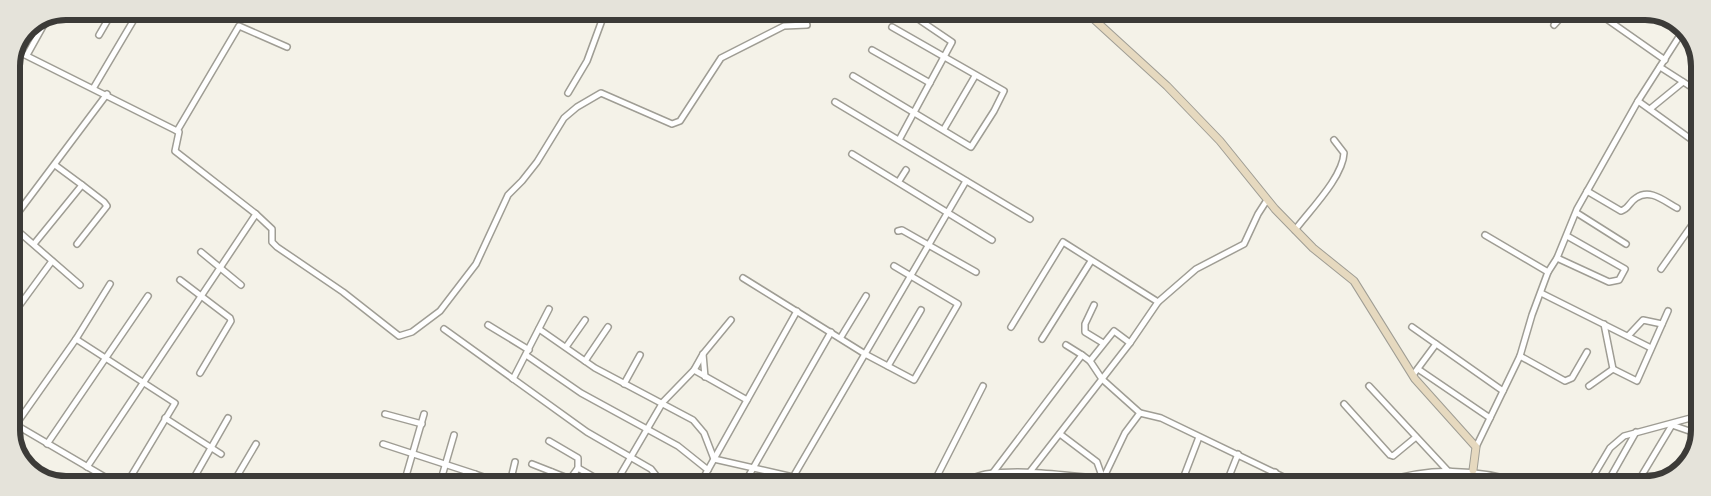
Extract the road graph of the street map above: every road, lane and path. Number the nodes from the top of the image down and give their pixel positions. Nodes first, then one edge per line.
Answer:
1 (108, 20) edge
2 (132, 20) edge
3 (602, 20) edge
4 (921, 20) edge
5 (1095, 20) edge
6 (1559, 20) edge
7 (1608, 20) edge
8 (807, 25) dead end
9 (1554, 25) dead end
10 (43, 26) edge
11 (892, 27) dead end
12 (99, 35) dead end
13 (1680, 36) edge
14 (287, 48) dead end
15 (872, 50) dead end
16 (22, 52) edge
17 (27, 55) junction
18 (944, 57) junction
19 (1665, 60) junction
20 (1660, 67) junction
21 (854, 76) dead end
22 (975, 76) junction
23 (1683, 82) junction
24 (930, 83) junction
25 (94, 87) junction
26 (1691, 87) edge
27 (568, 93) dead end
28 (107, 94) junction
29 (1638, 101) junction
30 (835, 102) dead end
31 (1650, 109) junction
32 (913, 111) junction
33 (944, 129) junction
34 (177, 130) junction
35 (1691, 139) edge
36 (899, 140) junction
37 (1334, 140) dead end
38 (852, 154) dead end
39 (55, 165) junction
40 (906, 170) dead end
41 (899, 181) junction
42 (966, 181) junction
43 (82, 186) junction
44 (1587, 191) junction
45 (1267, 200) junction
46 (1677, 208) dead end
47 (948, 212) junction
48 (1576, 213) junction
49 (256, 214) junction
50 (20, 215) edge
51 (1030, 218) dead end
52 (1691, 226) edge
53 (1295, 230) junction
54 (898, 231) dead end
55 (20, 233) edge
56 (1484, 235) dead end
57 (1567, 236) junction
58 (992, 240) dead end
59 (34, 244) junction
60 (77, 244) dead end
61 (1626, 244) dead end
62 (928, 246) junction
63 (201, 252) dead end
64 (1557, 258) junction
65 (52, 261) junction
66 (1091, 261) junction
67 (894, 266) dead end
68 (220, 267) junction
69 (1661, 269) dead end
70 (976, 272) dead end
71 (1548, 272) junction
72 (911, 276) junction
73 (743, 278) dead end
74 (180, 280) dead end
75 (110, 284) dead end
76 (80, 285) dead end
77 (241, 285) dead end
78 (1542, 293) junction
79 (148, 296) dead end
80 (200, 296) junction
81 (866, 296) dead end
82 (1158, 302) junction
83 (20, 305) edge
84 (1094, 305) dead end
85 (550, 309) dead end
86 (921, 310) dead end
87 (798, 311) junction
88 (1668, 311) dead end
89 (585, 320) dead end
90 (731, 320) dead end
91 (1604, 324) junction
92 (1662, 324) junction
93 (488, 325) dead end
94 (608, 327) dead end
95 (1011, 327) dead end
96 (1412, 327) dead end
97 (444, 329) dead end
98 (539, 329) junction
99 (832, 332) junction
100 (1628, 336) junction
101 (840, 337) junction
102 (76, 339) junction
103 (1042, 339) dead end
104 (1103, 343) junction
105 (1130, 343) junction
106 (1436, 344) junction
107 (1066, 345) dead end
108 (566, 347) junction
109 (1652, 348) junction
110 (1587, 352) dead end
111 (527, 353) junction
112 (703, 354) junction
113 (865, 354) junction
114 (640, 355) dead end
115 (1082, 355) junction
116 (1520, 356) junction
117 (106, 358) junction
118 (585, 361) junction
119 (1090, 361) junction
120 (888, 366) junction
121 (1418, 369) junction
122 (1613, 369) junction
123 (694, 370) junction
124 (200, 372) dead end
125 (705, 376) junction
126 (1413, 376) junction
127 (513, 378) junction
128 (1102, 379) junction
129 (145, 383) junction
130 (624, 384) junction
131 (983, 386) dead end
132 (1369, 386) dead end
133 (1589, 386) dead end
134 (1503, 391) junction
135 (747, 400) junction
136 (663, 402) junction
137 (1344, 404) dead end
138 (1140, 413) junction
139 (385, 414) dead end
140 (424, 414) dead end
141 (20, 415) edge
142 (165, 418) junction
143 (228, 418) dead end
144 (1490, 418) junction
145 (1691, 418) edge
146 (422, 424) junction
147 (1672, 425) junction
148 (20, 427) edge
149 (648, 429) junction
150 (1636, 432) junction
151 (1691, 432) edge
152 (1060, 434) junction
153 (454, 435) dead end
154 (1199, 437) junction
155 (1416, 437) junction
156 (549, 441) dead end
157 (47, 444) junction
158 (256, 444) dead end
159 (383, 444) dead end
160 (1476, 446) junction
161 (210, 447) junction
162 (221, 454) dead end
163 (413, 454) junction
164 (1238, 454) junction
165 (631, 457) junction
166 (714, 459) junction
167 (515, 462) dead end
168 (532, 464) dead end
169 (446, 465) junction
170 (87, 467) junction
171 (578, 468) junction
172 (752, 468) junction
173 (708, 470) junction
174 (1472, 470) junction
175 (1448, 471) junction
176 (552, 472) junction
177 (1275, 472) junction
178 (1029, 473) junction
179 (475, 474) joint
180 (992, 474) junction
181 (103, 476) edge
182 (131, 476) edge
183 (195, 476) edge
184 (237, 476) edge
185 (406, 476) edge
186 (442, 476) edge
187 (480, 476) edge
188 (512, 476) edge
189 (550, 476) edge
190 (562, 476) edge
191 (572, 476) edge
192 (592, 476) edge
193 (620, 476) edge
194 (656, 476) edge
195 (705, 476) edge
196 (748, 476) edge
197 (793, 476) joint
198 (937, 476) edge
199 (984, 476) edge
200 (1078, 476) edge
201 (1102, 476) edge
202 (1104, 476) edge
203 (1185, 476) edge
204 (1229, 476) edge
205 (1273, 476) edge
206 (1283, 476) edge
207 (1406, 476) edge
208 (1491, 476) edge
209 (1593, 476) edge
210 (1611, 476) edge
211 (1641, 476) edge

1 - 12 street
2 - 25 street
3 - 27 street
4 - 18 street
5 - 45 street
6 - 9 street
7 - 19 street
8 - 49 street
10 - 17 street
11 - 18 street
13 - 19 street
14 - 34 street
15 - 24 street
16 - 17 street
17 - 25 street
18 - 22 street
18 - 24 street
19 - 20 street
20 - 23 street
20 - 29 street
21 - 32 street
22 - 33 street
22 - 33 street
23 - 26 street
23 - 31 street
24 - 32 street
25 - 28 street
28 - 34 street
28 - 39 street
29 - 31 street
29 - 44 street
30 - 36 street
31 - 35 street
32 - 33 street
32 - 36 street
34 - 49 street
36 - 42 street
37 - 53 street
38 - 41 street
39 - 43 street
39 - 50 street
40 - 41 street
41 - 47 street
42 - 47 street
42 - 51 street
43 - 59 street
43 - 60 street
44 - 46 street
44 - 48 street
45 - 53 street
45 - 82 street
47 - 58 street
47 - 62 street
48 - 57 street
48 - 61 street
49 - 68 street
52 - 69 street
53 - 126 street
54 - 62 street
55 - 59 street
56 - 71 street
57 - 64 street
57 - 64 street
59 - 65 street
62 - 70 street
62 - 72 street
63 - 68 street
64 - 71 street
65 - 76 street
65 - 83 street
66 - 82 street
66 - 95 street
66 - 103 street
67 - 72 street
68 - 77 street
68 - 80 street
71 - 78 street
72 - 113 street
72 - 120 street
73 - 87 street
74 - 80 street
75 - 102 street
78 - 91 street
78 - 116 street
79 - 117 street
80 - 124 street
80 - 129 street
81 - 101 street
82 - 105 street
84 - 104 street
85 - 98 street
86 - 120 street
87 - 99 street
87 - 135 street
88 - 92 street
89 - 108 street
90 - 112 street
91 - 100 street
91 - 122 street
92 - 100 street
92 - 109 street
93 - 111 street
94 - 118 street
96 - 106 street
97 - 127 street
98 - 108 street
98 - 111 street
99 - 101 street
99 - 172 street
100 - 109 street
101 - 113 street
102 - 117 street
102 - 141 street
104 - 105 street
104 - 119 street
105 - 128 street
106 - 121 street
106 - 134 street
107 - 115 street
108 - 118 street
109 - 122 street
110 - 116 street
111 - 127 street
111 - 149 street
112 - 123 street
112 - 125 street
113 - 120 street
113 - 197 street
114 - 130 street
115 - 119 street
115 - 180 street
116 - 134 street
117 - 129 street
117 - 157 street
118 - 130 street
119 - 128 street
121 - 126 street
121 - 144 street
122 - 133 street
123 - 125 street
123 - 136 street
125 - 135 street
126 - 160 street
127 - 165 street
128 - 138 street
128 - 152 street
129 - 142 street
129 - 170 street
130 - 136 street
131 - 198 street
132 - 155 street
134 - 144 street
135 - 166 street
136 - 149 street
136 - 166 street
137 - 155 street
138 - 154 street
138 - 202 street
139 - 146 street
140 - 146 street
142 - 161 street
142 - 182 street
143 - 161 street
144 - 160 street
145 - 147 street
146 - 163 street
147 - 150 street
147 - 151 street
147 - 211 street
148 - 157 street
149 - 165 street
149 - 173 street
150 - 209 street
150 - 210 street
152 - 178 street
152 - 201 street
153 - 169 street
154 - 164 street
154 - 203 street
155 - 175 street
156 - 171 street
157 - 170 street
158 - 184 street
159 - 163 street
160 - 174 street
161 - 162 street
161 - 183 street
163 - 169 street
163 - 185 street
164 - 177 street
164 - 204 street
165 - 193 street
165 - 194 street
166 - 172 street
166 - 173 street
167 - 188 street
168 - 176 street
169 - 179 street
169 - 186 street
170 - 181 street
171 - 191 street
171 - 192 street
172 - 196 street
172 - 197 street
173 - 195 street
174 - 175 street
174 - 208 street
175 - 207 street
176 - 189 street
176 - 190 street
177 - 205 street
177 - 206 street
178 - 180 street
178 - 200 street
179 - 187 street
180 - 199 street

